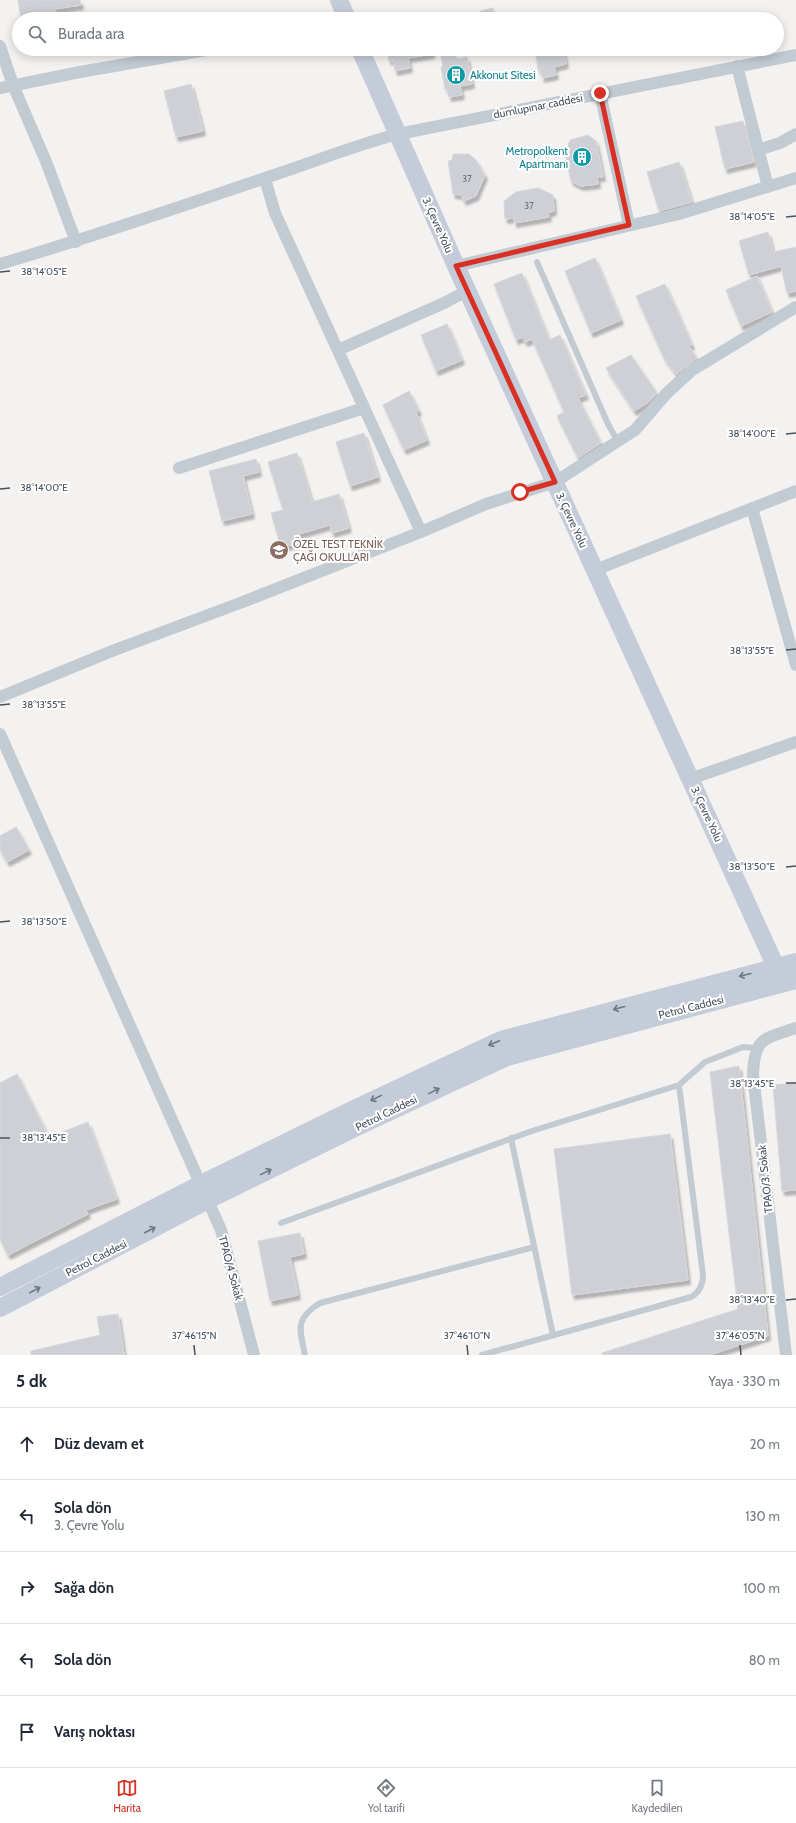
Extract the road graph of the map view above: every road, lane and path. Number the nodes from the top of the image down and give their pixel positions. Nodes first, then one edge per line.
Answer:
1 (339, 0) edge
2 (344, 12) edge
3 (0, 46) edge
4 (796, 55) edge
5 (173, 56) edge
6 (363, 56) edge
7 (737, 66) junction
8 (13, 85) junction
9 (0, 88) edge
10 (600, 93) junction
11 (398, 134) junction
12 (796, 134) edge
13 (758, 150) junction
14 (796, 178) edge
15 (265, 179) junction
16 (768, 187) junction
17 (629, 225) junction
18 (76, 242) junction
19 (537, 262) dead end
20 (0, 264) edge
21 (456, 266) junction
22 (468, 291) junction
23 (796, 307) edge
24 (338, 350) junction
25 (364, 408) junction
26 (618, 442) junction
27 (179, 468) dead end
28 (555, 482) junction
29 (796, 491) edge
30 (752, 508) junction
31 (421, 532) junction
32 (595, 570) junction
33 (796, 665) edge
34 (0, 697) edge
35 (0, 734) edge
36 (796, 742) edge
37 (690, 779) junction
38 (796, 962) edge
39 (776, 967) junction
40 (796, 980) edge
41 (796, 1028) edge
42 (756, 1048) junction
43 (679, 1085) junction
44 (511, 1138) junction
45 (204, 1192) junction
46 (281, 1223) dead end
47 (534, 1247) junction
48 (0, 1287) edge
49 (0, 1308) edge
50 (552, 1335) junction
51 (254, 1355) edge
52 (305, 1355) edge
53 (482, 1355) edge
54 (786, 1355) edge

1 - 2 main road
3 - 8 street
4 - 7 street, dumlupınar caddesi
5 - 8 street
6 - 11 main road, 3. Çevre Yolu
7 - 10 street, dumlupınar caddesi
7 - 13 street
8 - 9 street
8 - 18 street
10 - 11 street, dumlupınar caddesi
10 - 17 street
11 - 15 street, dumlupınar caddesi
11 - 21 main road, 3. Çevre Yolu
12 - 13 street
13 - 16 street
14 - 16 street
15 - 18 street, dumlupınar caddesi
15 - 24 street
16 - 17 street
17 - 21 street
18 - 20 street, dumlupınar caddesi
19 - 26 lane
21 - 22 main road, 3. Çevre Yolu
22 - 24 street
22 - 28 main road, 3. Çevre Yolu
23 - 26 street
24 - 25 street
25 - 27 street
25 - 31 street
26 - 28 street
28 - 31 street
28 - 32 main road, 3. Çevre Yolu
29 - 30 street
30 - 32 street
30 - 33 street
31 - 34 street
32 - 37 main road, 3. Çevre Yolu
35 - 45 street, TPAO/4 Sokak
36 - 37 street
37 - 39 main road, 3. Çevre Yolu
38 - 39 main road, Petrol Caddesi
39 -> 45 main road, Petrol Caddesi
45 -> 40 main road, Petrol Caddesi
41 - 42 street
42 - 43 lane
42 - 54 street, TPAO/3. Sokak
43 - 44 lane
43 - 50 lane
44 - 46 lane
44 - 47 lane
45 - 48 main road, Petrol Caddesi
49 -> 45 main road, Petrol Caddesi
45 - 51 street, TPAO/4 Sokak
47 - 50 lane
47 - 52 lane
50 - 53 lane

